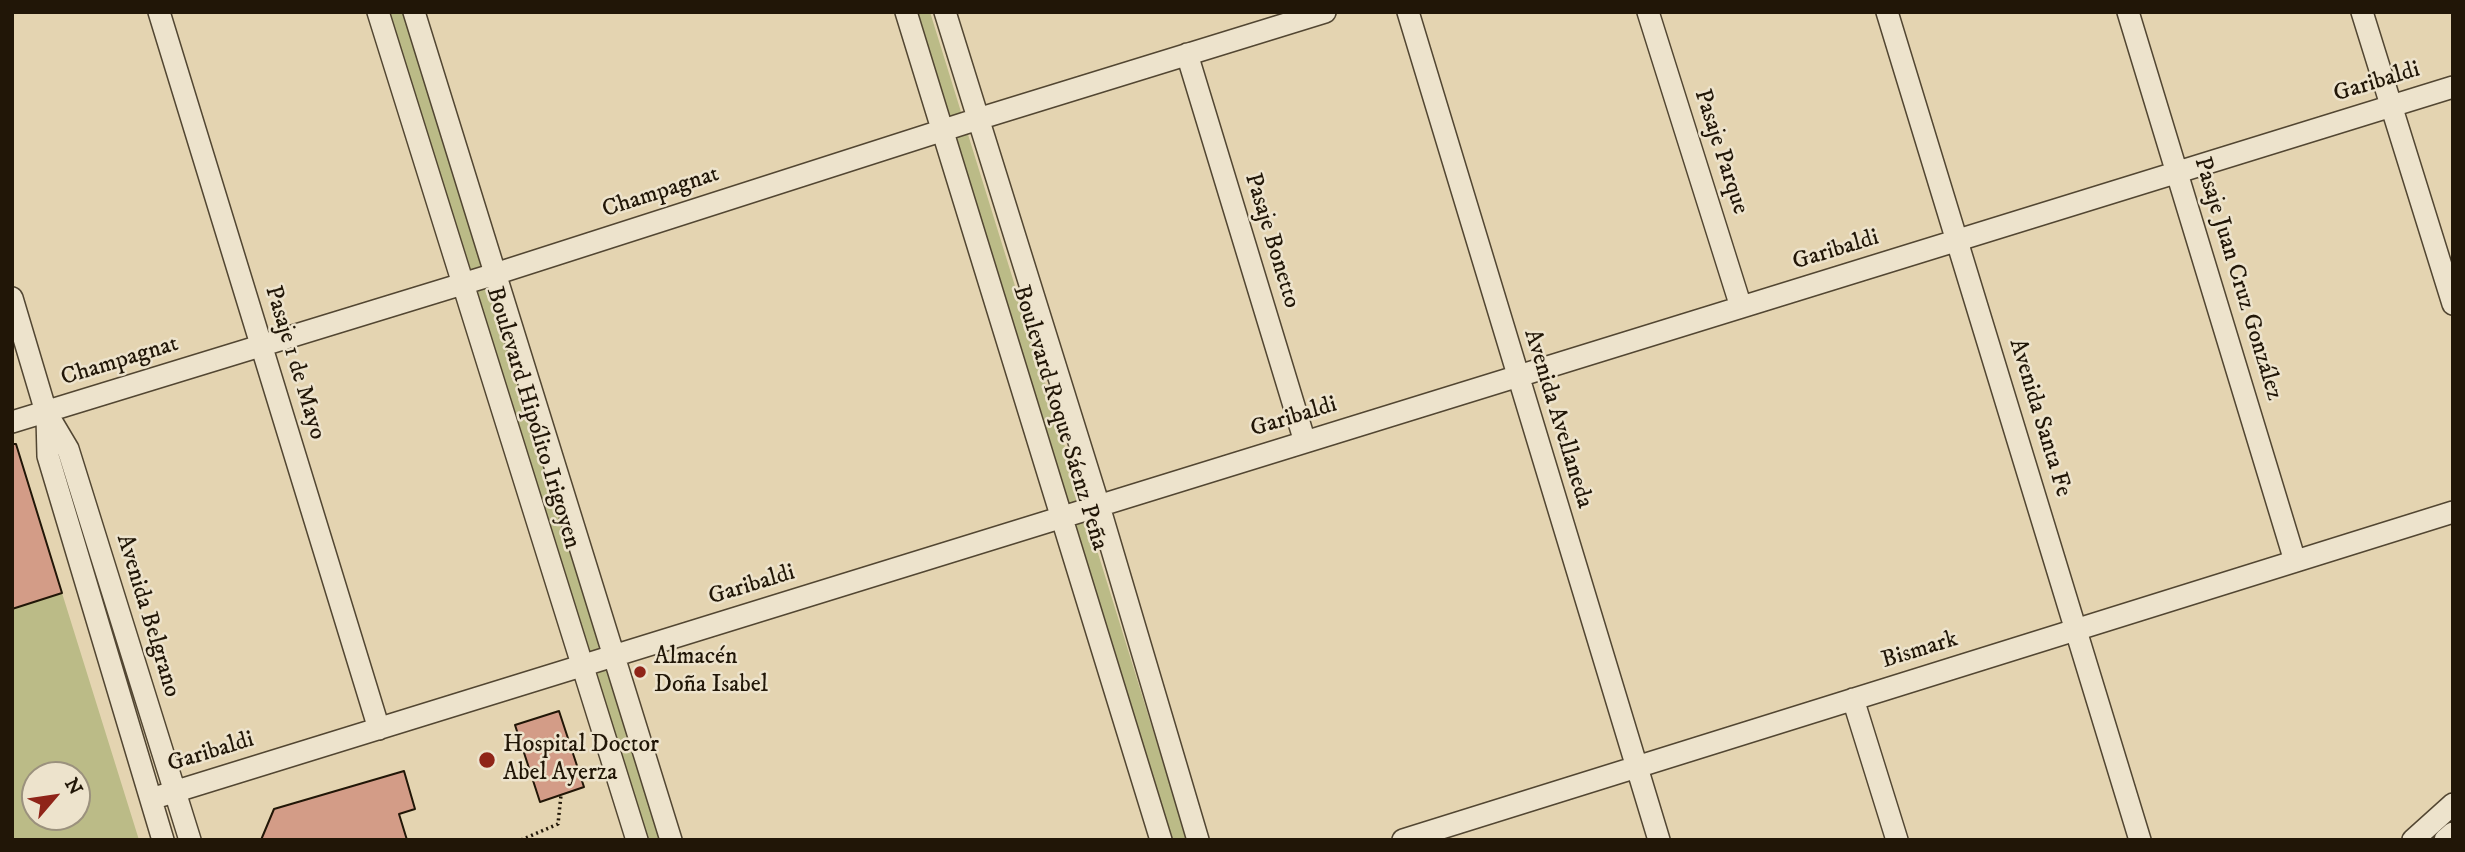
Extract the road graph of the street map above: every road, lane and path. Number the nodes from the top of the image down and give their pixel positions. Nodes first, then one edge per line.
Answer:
1 (159, 12) edge
2 (378, 12) edge
3 (414, 12) edge
4 (906, 12) edge
5 (945, 12) edge
6 (1325, 12) edge
7 (1408, 12) edge
8 (1648, 12) edge
9 (1886, 12) edge
10 (2128, 12) edge
11 (2362, 12) edge
12 (1187, 54) junction
13 (2453, 87) edge
14 (2392, 106) junction
15 (978, 119) junction
16 (942, 131) junction
17 (2178, 172) junction
18 (1958, 240) junction
19 (495, 274) junction
20 (463, 284) junction
21 (12, 298) edge
22 (2453, 304) edge
23 (1741, 307) junction
24 (261, 345) junction
25 (1517, 377) junction
26 (46, 412) junction
27 (12, 422) edge
28 (1305, 442) junction
29 (1098, 506) junction
30 (2453, 512) edge
31 (1062, 517) junction
32 (2295, 561) junction
33 (2076, 630) junction
34 (614, 656) junction
35 (583, 666) junction
36 (1853, 699) junction
37 (379, 729) junction
38 (1636, 767) junction
39 (175, 792) junction
40 (561, 795) dead end
41 (151, 799) junction
42 (2453, 804) edge
43 (2453, 833) edge
44 (1417, 838) edge
45 (163, 840) edge
46 (190, 840) edge
47 (522, 840) edge
48 (637, 840) edge
49 (671, 840) edge
50 (1161, 840) edge
51 (1198, 840) edge
52 (1659, 840) edge
53 (1897, 840) edge
54 (2140, 840) edge
55 (2413, 840) edge
56 (2445, 840) edge

1 - 24 street, Pasaje 1 de Mayo
2 - 20 street, Boulevard Hipólito Irigoyen
3 - 19 street, Boulevard Hipólito Irigoyen
4 - 16 street, Boulevard Roque Sáenz Peña
5 - 15 street, Boulevard Roque Sáenz Peña
6 - 12 street, Champagnat
7 - 25 street, Avenida Avellaneda
8 - 23 street, Pasaje Parque
9 - 18 street, Avenida Santa Fe
10 - 17 street, Pasaje Juan Cruz González
11 - 14 street
12 - 15 street, Champagnat
12 - 28 street, Pasaje Bonetto
13 - 14 street, Garibaldi
14 - 17 street, Garibaldi
14 - 22 street
15 - 16 street, Champagnat
15 - 29 street, Boulevard Roque Sáenz Peña
16 - 19 street, Champagnat
16 - 31 street, Boulevard Roque Sáenz Peña
17 - 18 street, Garibaldi
17 - 32 street, Pasaje Juan Cruz González
18 - 23 street, Garibaldi
18 - 33 street, Avenida Santa Fe
19 - 20 street, Champagnat
19 - 34 street, Boulevard Hipólito Irigoyen
20 - 24 street, Champagnat
20 - 35 street, Boulevard Hipólito Irigoyen
21 - 26 street, Avenida Belgrano
23 - 25 street, Garibaldi
24 - 26 street, Champagnat
24 - 37 street, Pasaje 1 de Mayo
25 - 28 street, Garibaldi
25 - 38 street, Avenida Avellaneda
26 - 27 street, Champagnat
26 - 39 street, Avenida Belgrano
26 - 41 street, Avenida Belgrano
28 - 29 street, Garibaldi
29 - 31 street, Garibaldi
29 - 51 street, Boulevard Roque Sáenz Peña
30 - 32 street, Bismark
31 - 34 street, Garibaldi
31 - 50 street, Boulevard Roque Sáenz Peña
32 - 33 street, Bismark
33 - 36 street, Bismark
33 - 54 street, Avenida Santa Fe
34 - 35 street, Garibaldi
34 - 49 street, Boulevard Hipólito Irigoyen
35 - 37 street, Garibaldi
35 - 48 street, Boulevard Hipólito Irigoyen
36 - 38 street, Bismark
36 - 53 street
37 - 39 street, Garibaldi
38 - 44 street, Bismark
38 - 52 street, Avenida Avellaneda
39 - 41 street, Garibaldi
39 - 46 street, Avenida Belgrano
40 - 47 path
41 - 45 street, Avenida Belgrano
42 - 55 street
43 - 56 street

